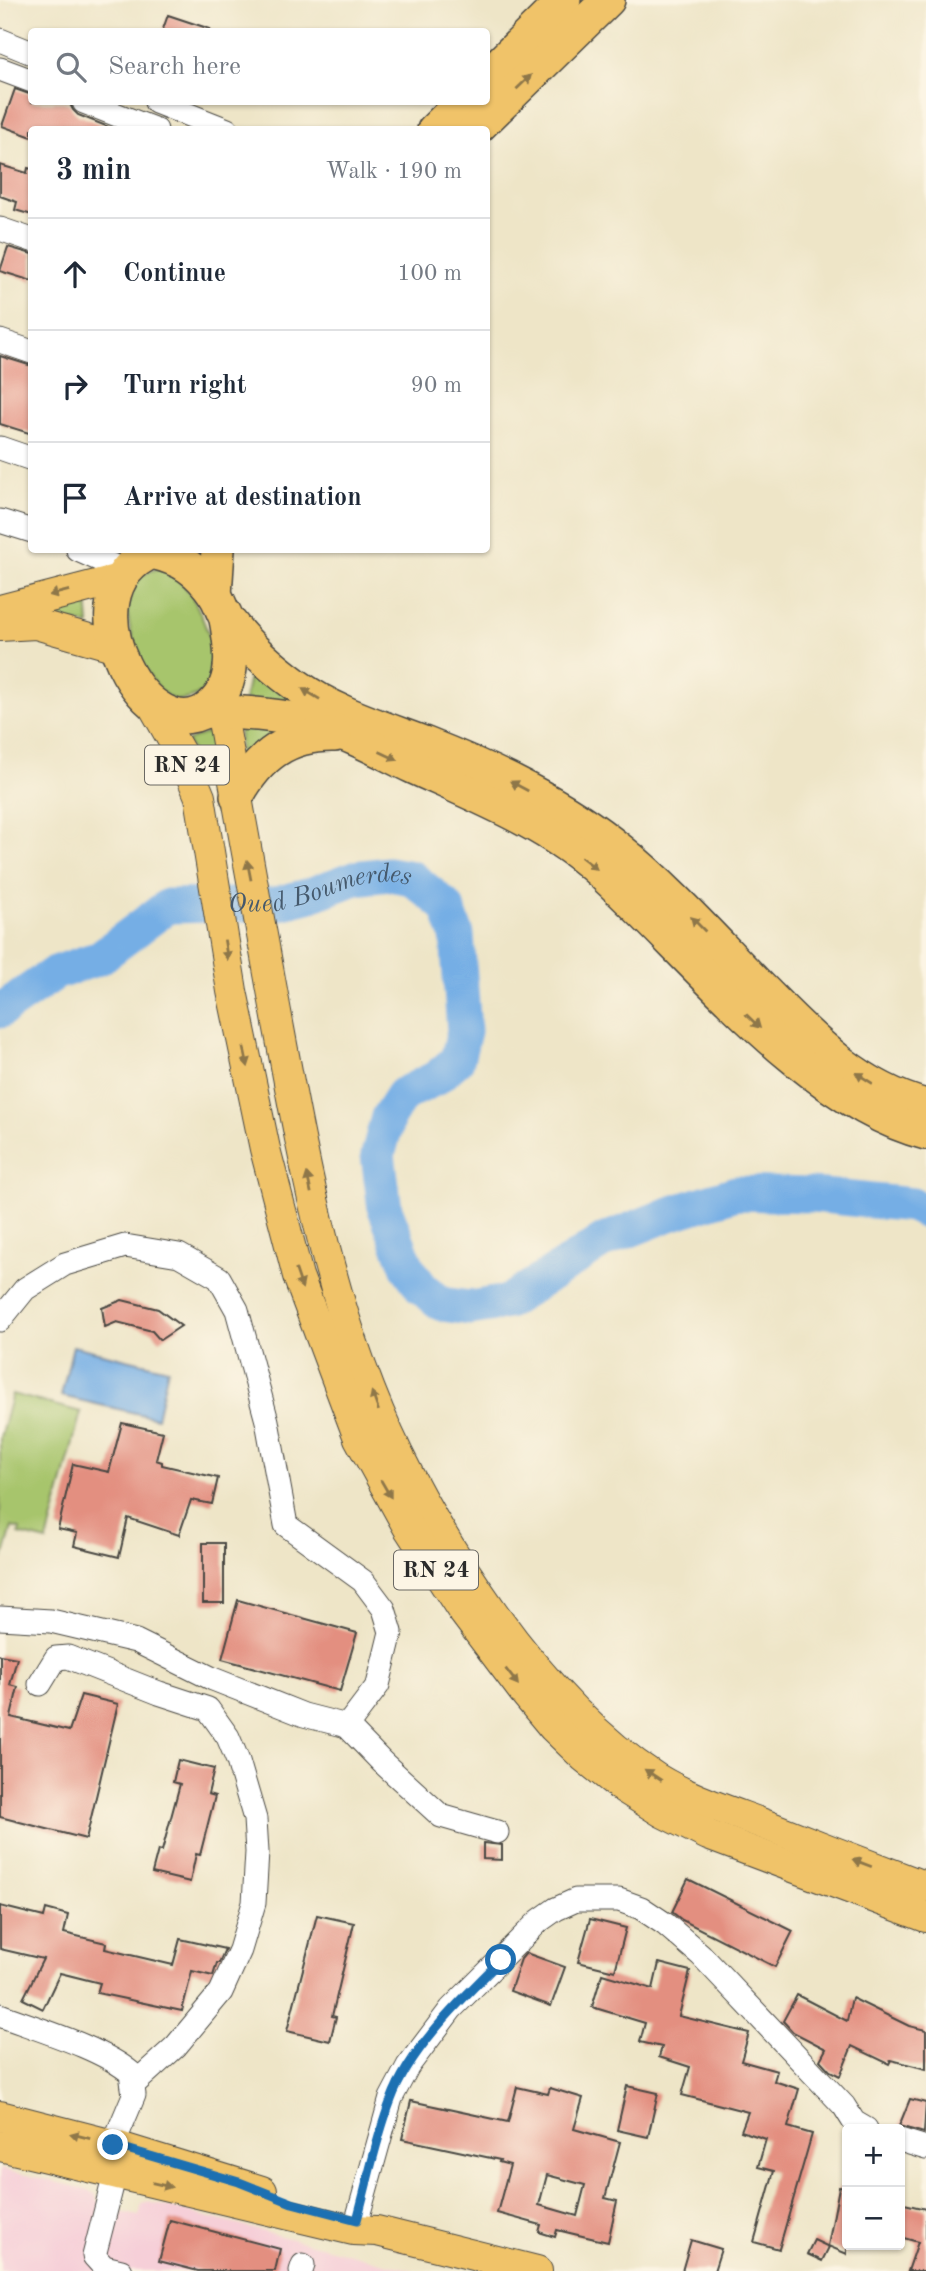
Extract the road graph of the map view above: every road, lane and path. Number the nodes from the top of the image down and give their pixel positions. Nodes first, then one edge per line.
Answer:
1 (564, 0) edge
2 (608, 0) edge
3 (0, 40) edge
4 (28, 50) edge
5 (0, 69) edge
6 (490, 73) edge
7 (28, 80) edge
8 (92, 105) edge
9 (164, 105) edge
10 (459, 105) edge
11 (146, 126) edge
12 (216, 126) edge
13 (438, 126) edge
14 (479, 126) edge
15 (0, 229) edge
16 (28, 239) edge
17 (0, 341) edge
18 (28, 351) edge
19 (0, 448) edge
20 (28, 458) edge
21 (0, 521) edge
22 (28, 530) edge
23 (98, 553) edge
24 (218, 553) edge
25 (139, 559) edge
26 (220, 604) junction
27 (0, 610) edge
28 (0, 626) edge
29 (117, 647) junction
30 (151, 702) junction
31 (216, 707) junction
32 (345, 735) junction
33 (237, 796) junction
34 (926, 1106) edge
35 (926, 1133) edge
36 (0, 1320) edge
37 (0, 1618) edge
38 (40, 1684) dead end
39 (347, 1726) junction
40 (497, 1832) dead end
41 (926, 1888) edge
42 (926, 1917) edge
43 (0, 2015) edge
44 (133, 2085) junction
45 (0, 2116) edge
46 (858, 2124) edge
47 (905, 2142) edge
48 (0, 2146) edge
49 (926, 2148) edge
50 (114, 2159) junction
51 (367, 2225) junction
52 (109, 2270) edge
53 (537, 2271) edge

1 - 6 highway
14 -> 2 highway
3 - 4 street
5 - 7 street
8 - 11 street
9 - 12 street
10 - 13 highway
15 - 16 street
17 - 18 street
19 - 20 street
21 - 22 street
23 - 25 street
24 - 26 highway
25 - 26 highway
25 -> 27 main road
25 - 29 highway
26 - 31 highway
34 -> 26 highway
28 - 29 main road
29 - 30 highway
30 - 31 highway
30 -> 42 main road, RN 24
31 - 32 highway
31 - 33 main road, RN 24
32 - 33 highway
32 -> 35 highway
41 -> 33 main road, RN 24
36 - 39 street
37 - 39 street
38 - 44 street
39 - 40 street
43 - 44 street
44 - 50 street
50 -> 45 main road
46 - 51 street
47 - 49 street
48 - 50 main road
50 - 51 main road
50 - 52 street
51 - 53 main road

